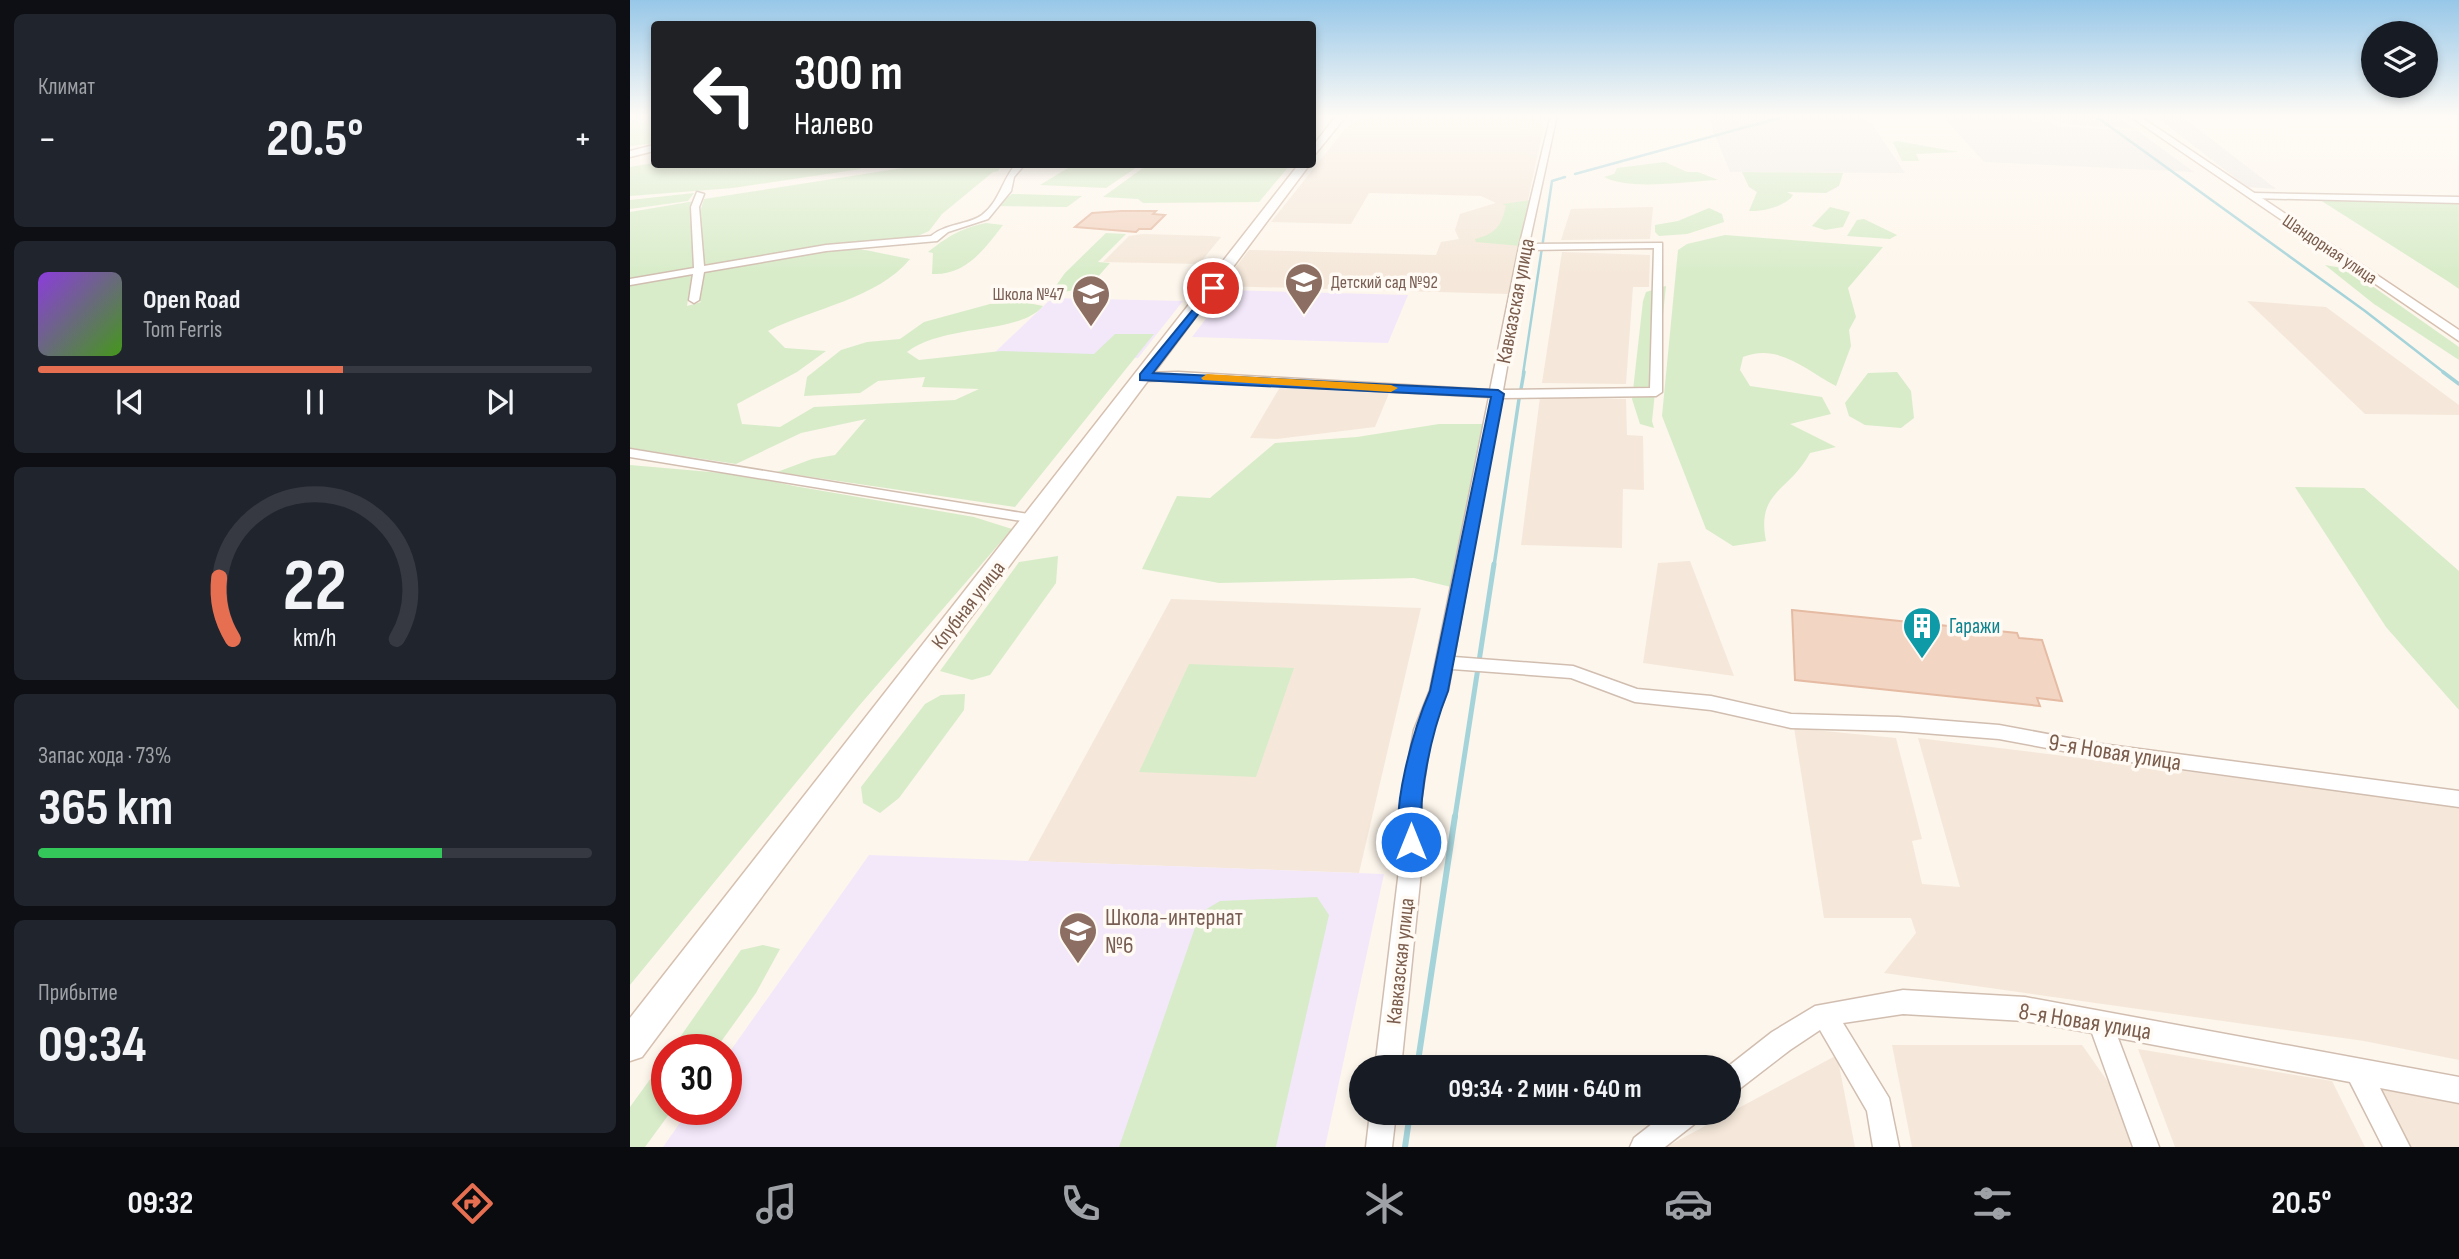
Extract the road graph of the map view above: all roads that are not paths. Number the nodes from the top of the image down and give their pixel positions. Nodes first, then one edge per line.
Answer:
1 (1017, 169) edge
2 (1302, 169) edge
3 (1544, 169) edge
4 (2212, 169) edge
5 (700, 194) dead end
6 (2253, 196) junction
7 (2459, 200) edge
8 (1529, 247) junction
9 (699, 270) junction
10 (630, 282) edge
11 (694, 300) dead end
12 (2459, 337) edge
13 (1144, 377) junction
14 (1498, 394) junction
15 (630, 453) edge
16 (1034, 519) junction
17 (1450, 662) junction
18 (2459, 799) edge
19 (1824, 1014) junction
20 (2100, 1021) junction
21 (630, 1045) edge
22 (1389, 1055) edge
23 (2357, 1070) junction
24 (1741, 1072) edge
25 (2459, 1090) edge
26 (1382, 1125) edge
27 (1672, 1125) edge
28 (1379, 1147) edge
29 (1643, 1147) edge
30 (1886, 1147) edge
31 (2146, 1147) edge
32 (2397, 1147) edge

1 - 9 street
2 - 13 street, Клубная улица
3 - 8 street, Кавказская улица
4 - 6 street, Шандорная улица
5 - 9 street
6 - 7 street
6 - 12 street, Шандорная улица
8 - 14 street, Кавказская улица
8 - 14 street
9 - 10 street
9 - 11 street
13 - 14 street
13 - 16 street, Клубная улица
14 - 17 street, Кавказская улица
15 - 16 street
16 - 21 street, Клубная улица
17 - 18 street, 9-я Новая улица
17 - 22 street, Кавказская улица
19 - 20 street, 8-я Новая улица
19 - 24 street, 8-я Новая улица
19 - 30 street
20 - 23 street, 8-я Новая улица
20 - 31 street
23 - 25 street, 8-я Новая улица
23 - 32 street
26 - 28 street
27 - 29 street

